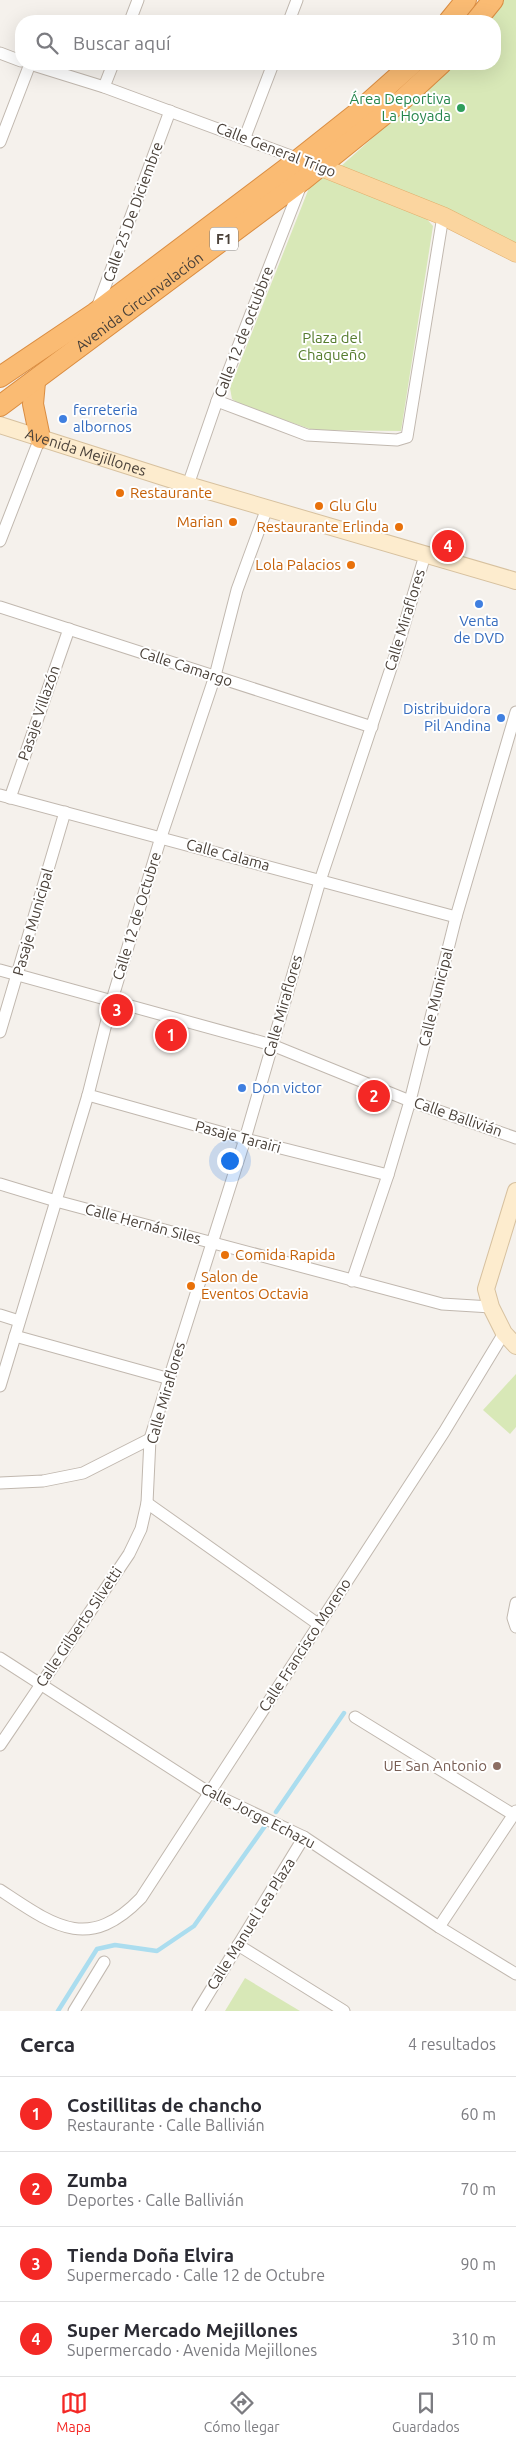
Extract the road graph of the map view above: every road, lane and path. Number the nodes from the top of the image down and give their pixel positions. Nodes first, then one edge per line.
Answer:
1 (138, 0) edge
2 (297, 0) edge
3 (466, 0) edge
4 (494, 0) edge
5 (132, 15) edge
6 (291, 15) edge
7 (454, 15) edge
8 (481, 15) edge
9 (0, 54) edge
10 (15, 59) edge
11 (28, 70) edge
12 (49, 70) edge
13 (111, 70) edge
14 (271, 70) edge
15 (405, 70) edge
16 (434, 70) edge
17 (104, 87) junction
18 (170, 111) junction
19 (245, 137) junction
20 (0, 142) edge
21 (299, 158) junction
22 (320, 166) junction
23 (303, 180) junction
24 (443, 216) junction
25 (516, 253) edge
26 (96, 313) junction
27 (0, 377) edge
28 (35, 382) junction
29 (217, 401) junction
30 (0, 406) edge
31 (0, 425) edge
32 (40, 438) junction
33 (188, 484) junction
34 (267, 508) junction
35 (0, 541) edge
36 (425, 555) junction
37 (516, 581) edge
38 (0, 606) edge
39 (69, 629) junction
40 (215, 676) junction
41 (516, 712) edge
42 (372, 727) junction
43 (5, 796) edge
44 (64, 812) junction
45 (161, 837) junction
46 (320, 881) junction
47 (456, 917) junction
48 (0, 970) edge
49 (17, 975) junction
50 (112, 1000) junction
51 (0, 1032) edge
52 (272, 1045) junction
53 (88, 1096) junction
54 (410, 1101) junction
55 (516, 1138) edge
56 (245, 1139) junction
57 (388, 1175) junction
58 (0, 1184) edge
59 (516, 1191) edge
60 (56, 1201) junction
61 (212, 1242) junction
62 (352, 1281) junction
63 (490, 1307) junction
64 (0, 1315) edge
65 (20, 1320) junction
66 (504, 1333) junction
67 (15, 1336) junction
68 (516, 1346) edge
69 (170, 1378) junction
70 (0, 1386) edge
71 (150, 1439) junction
72 (0, 1483) edge
73 (147, 1503) junction
74 (516, 1604) edge
75 (318, 1624) junction
76 (516, 1627) edge
77 (0, 1658) edge
78 (39, 1685) junction
79 (355, 1717) dead end
80 (0, 1745) edge
81 (210, 1792) junction
82 (515, 1813) edge
83 (304, 1837) junction
84 (0, 1890) edge
85 (439, 1927) junction
86 (238, 1946) junction
87 (104, 1962) dead end
88 (516, 1974) edge
89 (74, 2011) edge
90 (198, 2011) edge
91 (344, 2011) edge

1 - 5 street
2 - 6 street
3 - 7 highway
4 - 8 highway
9 - 10 street
11 - 20 street
12 - 17 street, Calle General Trigo
13 - 17 street
14 - 19 street
15 - 21 highway, Avenida Circunvalación / F1
16 - 22 highway, Avenida Circunvalación / F1
17 - 18 street, Calle General Trigo
18 - 19 street, Calle General Trigo
18 - 26 street, Calle 25 De Diciembre
19 - 21 street, Calle General Trigo
21 - 22 main road, Calle General Trigo
21 - 26 highway, Avenida Circunvalación / F1
22 - 23 highway, Avenida Circunvalación / F1
22 - 24 main road, Calle General Trigo
23 - 28 highway, Avenida Circunvalación / F1
23 - 29 street, Calle 12 de octubbre
24 - 25 main road, Calle General Trigo
24 - 29 street
26 - 27 highway, Avenida Circunvalación / F1
28 - 30 highway, Avenida Circunvalación / F1
28 - 32 highway
29 - 33 street, Calle 12 de octubbre
31 - 32 street, Avenida Mejillones
32 - 33 street, Avenida Mejillones
32 - 35 street
33 - 34 street, Avenida Mejillones
34 - 36 street, Avenida Mejillones
34 - 40 street, Calle 12 de Octubre
36 - 37 street, Avenida Mejillones
36 - 42 street, Calle Miraflores
38 - 39 street, Calle Camargo
39 - 40 street, Calle Camargo
39 - 43 street, Pasaje Villazón
40 - 42 street, Calle Camargo
40 - 45 street, Calle 12 de Octubre
41 - 47 street, Calle Municipal
42 - 46 street, Calle Miraflores
43 - 44 street, Calle Calama
44 - 45 street, Calle Calama
44 - 49 street, Pasaje Municipal
45 - 46 street, Calle Calama
45 - 50 street, Calle 12 de Octubre
46 - 47 street, Calle Calama
46 - 52 street, Calle Miraflores
47 - 54 street, Calle Municipal
48 - 49 street, Calle Ballivián
49 - 50 street, Calle Ballivián
49 - 51 street, Pasaje Municipal
50 - 52 street, Calle Ballivián
50 - 53 street, Calle 12 de Octubre
52 - 54 street, Calle Ballivián
52 - 56 street, Calle Miraflores
53 - 56 street, Pasaje Tarairi
53 - 60 street, Calle 12 de Octubre
54 - 55 street, Calle Ballivián
54 - 57 street, Calle Municipal
56 - 57 street, Pasaje Tarairi
56 - 61 street, Calle Miraflores
57 - 62 street, Calle Municipal
58 - 60 street, Calle Hernán Siles
59 - 63 street
60 - 61 street, Calle Hernán Siles
60 - 65 street, Calle 12 de Octubre
61 - 62 street, Calle Hernán Siles
61 - 69 street, Calle Miraflores
62 - 63 street, Calle Hernán Siles
63 - 66 street
64 - 65 street
65 - 67 street, Calle 12 de Octubre
66 - 68 street
66 - 75 street, Calle Francisco Moreno
67 - 69 street
67 - 70 street, Calle 12 de Octubre
69 - 71 street, Calle Miraflores
71 - 72 street
71 - 73 street, Calle Miraflores
73 - 75 street
73 - 78 street, Calle Gilberto Silvetti
74 - 76 street
75 - 81 street, Calle Francisco Moreno
77 - 78 street, Calle Jorge Echazu
78 - 80 street, Calle Gilberto Silvetti
78 - 81 street, Calle Jorge Echazu
79 - 82 street
81 - 83 street, Calle Jorge Echazu
81 - 84 street, Calle Francisco Moreno
82 - 85 street
83 - 85 street, Calle Jorge Echazu
83 - 86 street, Calle Manuel Lea Plaza
85 - 88 street, Calle Jorge Echazu
86 - 90 street, Calle Manuel Lea Plaza
86 - 91 street
87 - 89 street

